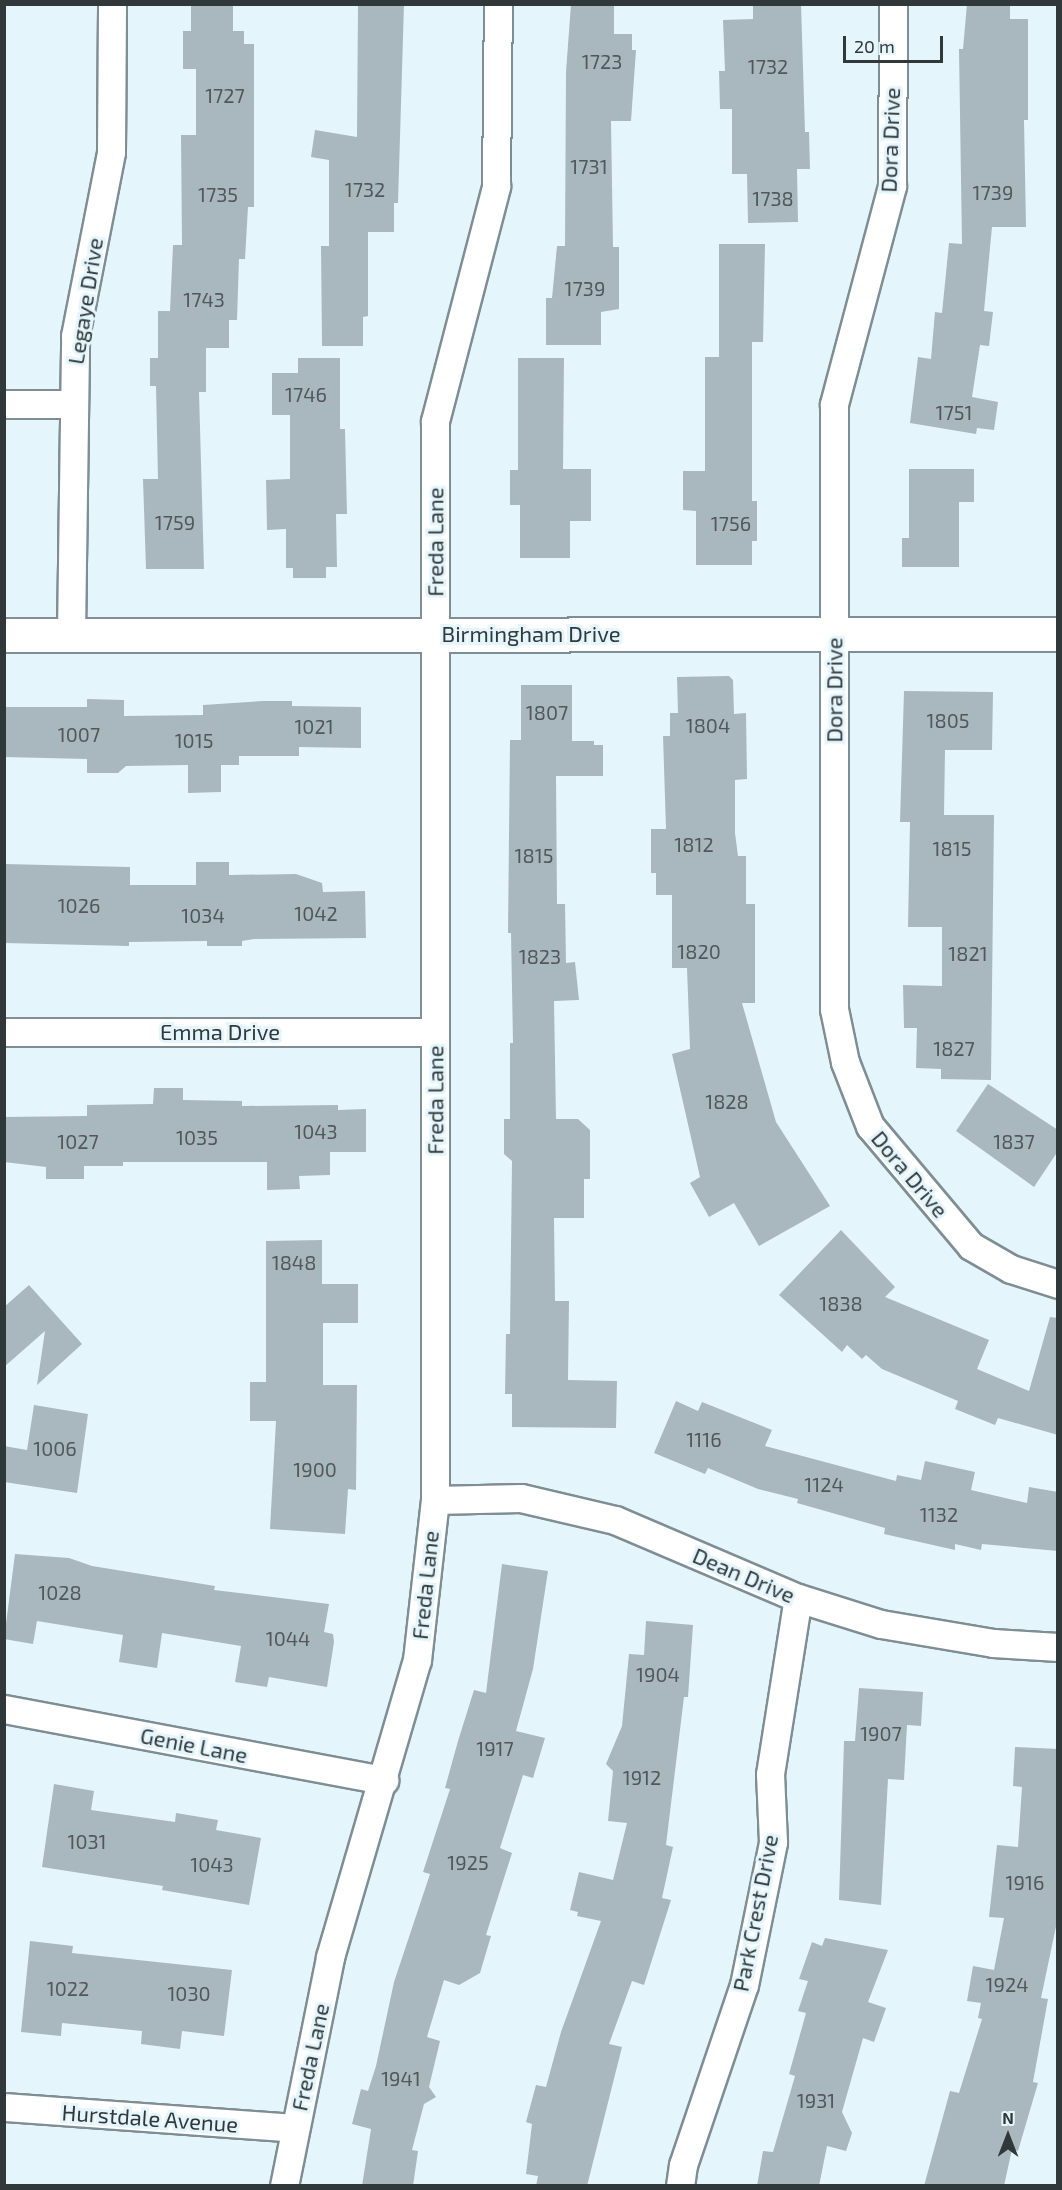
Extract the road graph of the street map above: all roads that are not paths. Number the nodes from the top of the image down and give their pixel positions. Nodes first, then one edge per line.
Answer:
1 (112, 4) edge
2 (498, 4) edge
3 (893, 4) edge
4 (4, 404) edge
5 (71, 404) junction
6 (834, 633) junction
7 (1058, 634) edge
8 (4, 635) edge
9 (71, 635) junction
10 (435, 635) junction
11 (4, 1032) edge
12 (435, 1032) junction
13 (1058, 1284) edge
14 (435, 1500) junction
15 (798, 1599) junction
16 (1058, 1647) edge
17 (4, 1709) edge
18 (384, 1780) junction
19 (4, 2107) edge
20 (295, 2128) junction
21 (284, 2186) edge
22 (680, 2186) edge

1 - 5 street, Legaye Drive
2 - 10 street, Freda Lane
3 - 6 street, Dora Drive
4 - 5 street
5 - 9 street, Legaye Drive
6 - 7 main road, Birmingham Drive
6 - 10 main road, Birmingham Drive
6 - 13 street, Dora Drive
8 - 9 main road, Birmingham Drive
9 - 10 main road, Birmingham Drive
10 - 12 street, Freda Lane
11 - 12 street, Emma Drive
12 - 14 street, Freda Lane
14 - 15 street, Dean Drive
14 - 18 street, Freda Lane
15 - 16 street, Dean Drive
15 - 22 street, Park Crest Drive
17 - 18 street, Genie Lane
18 - 20 street, Freda Lane
19 - 20 street, Hurstdale Avenue
20 - 21 street, Freda Lane

